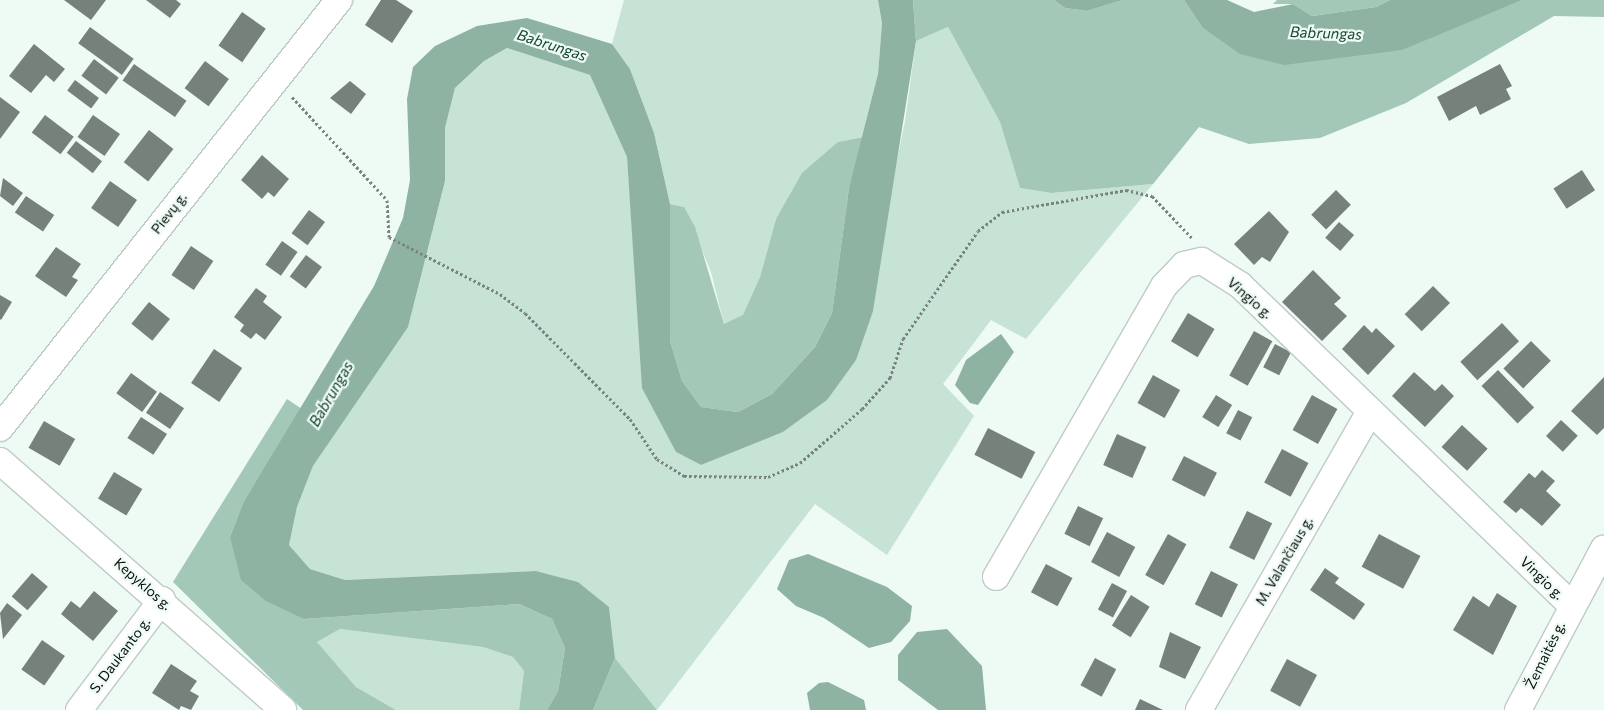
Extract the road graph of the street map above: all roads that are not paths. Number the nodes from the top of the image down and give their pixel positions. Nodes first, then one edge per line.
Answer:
1 (339, 0) edge
2 (1370, 412) junction
3 (0, 428) edge
4 (0, 461) edge
5 (1604, 548) edge
6 (996, 577) dead end
7 (162, 600) junction
8 (1570, 604) junction
9 (79, 710) edge
10 (282, 710) edge
11 (1199, 710) edge
12 (1518, 710) edge

1 - 3 street, Pievų g.
2 - 6 street, Vingio g.
2 - 8 street, Vingio g.
2 - 11 street, M. Valančiaus g.
4 - 7 street, Kepyklos g.
5 - 8 street, Žemaitės g.
7 - 9 street, S. Daukanto g.
7 - 10 street, Kepyklos g.
8 - 12 street, Žemaitės g.

